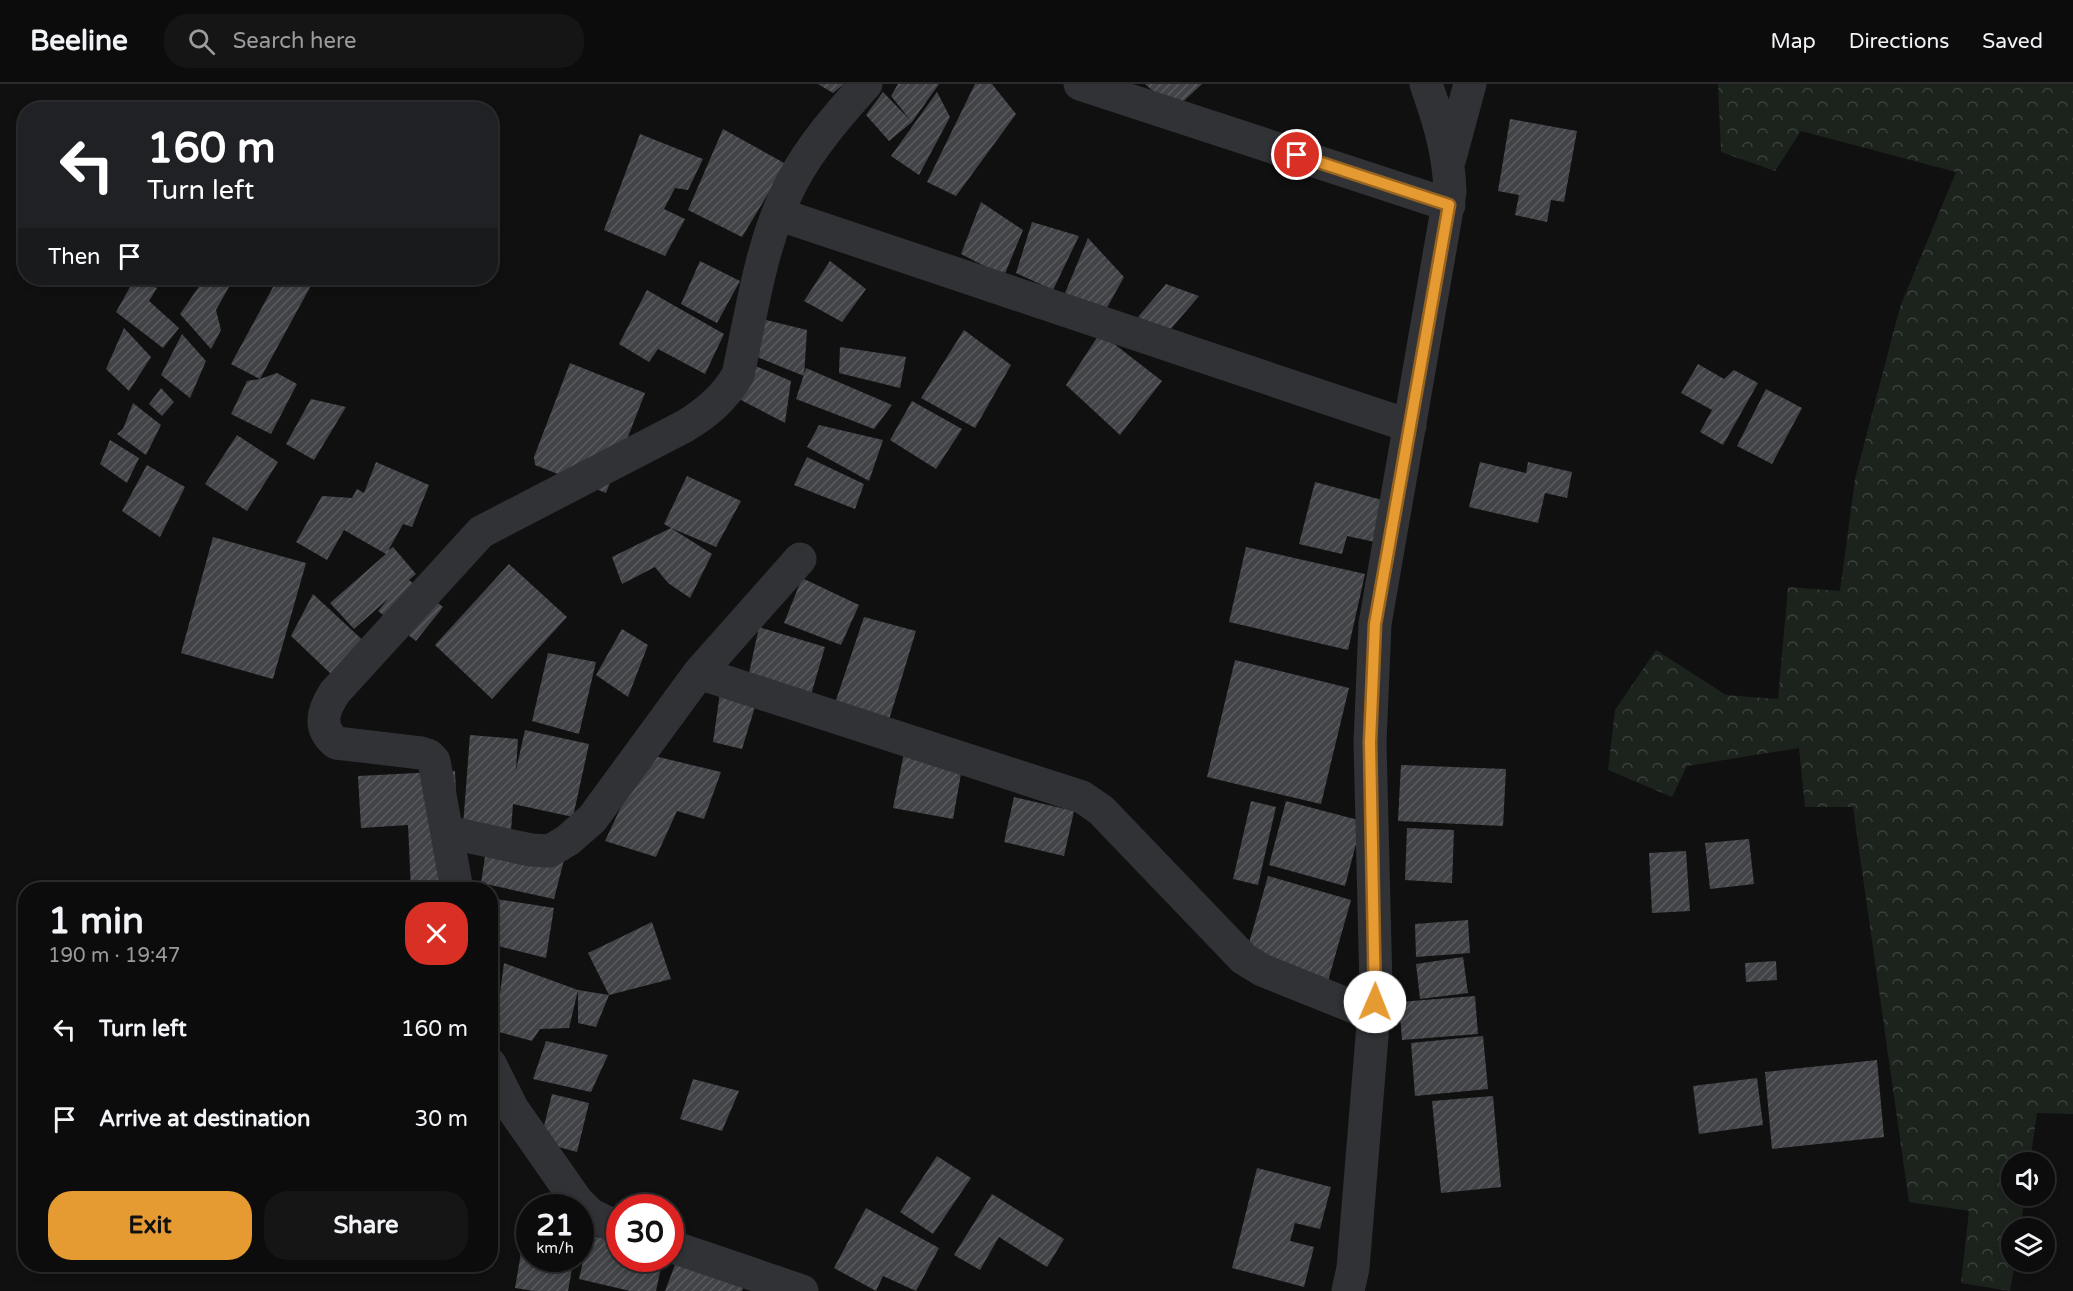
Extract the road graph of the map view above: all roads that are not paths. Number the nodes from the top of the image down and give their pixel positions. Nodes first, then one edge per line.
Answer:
1 (866, 84) edge
2 (1080, 84) edge
3 (1426, 84) edge
4 (1470, 84) edge
5 (1449, 159) junction
6 (1449, 205) junction
7 (778, 214) junction
8 (1410, 426) junction
9 (800, 559) dead end
10 (699, 673) junction
11 (447, 832) junction
12 (456, 882) edge
13 (1374, 1015) junction
14 (498, 1080) edge
15 (606, 1221) edge
16 (684, 1251) edge
17 (802, 1291) edge
18 (1348, 1291) edge

1 - 7 street
2 - 6 street
3 - 5 street
4 - 5 street
5 - 6 street
6 - 8 street
7 - 8 street
7 - 11 street
8 - 13 street
9 - 10 street
10 - 11 street
10 - 13 street
11 - 12 street
13 - 18 street
14 - 15 street
16 - 17 street

